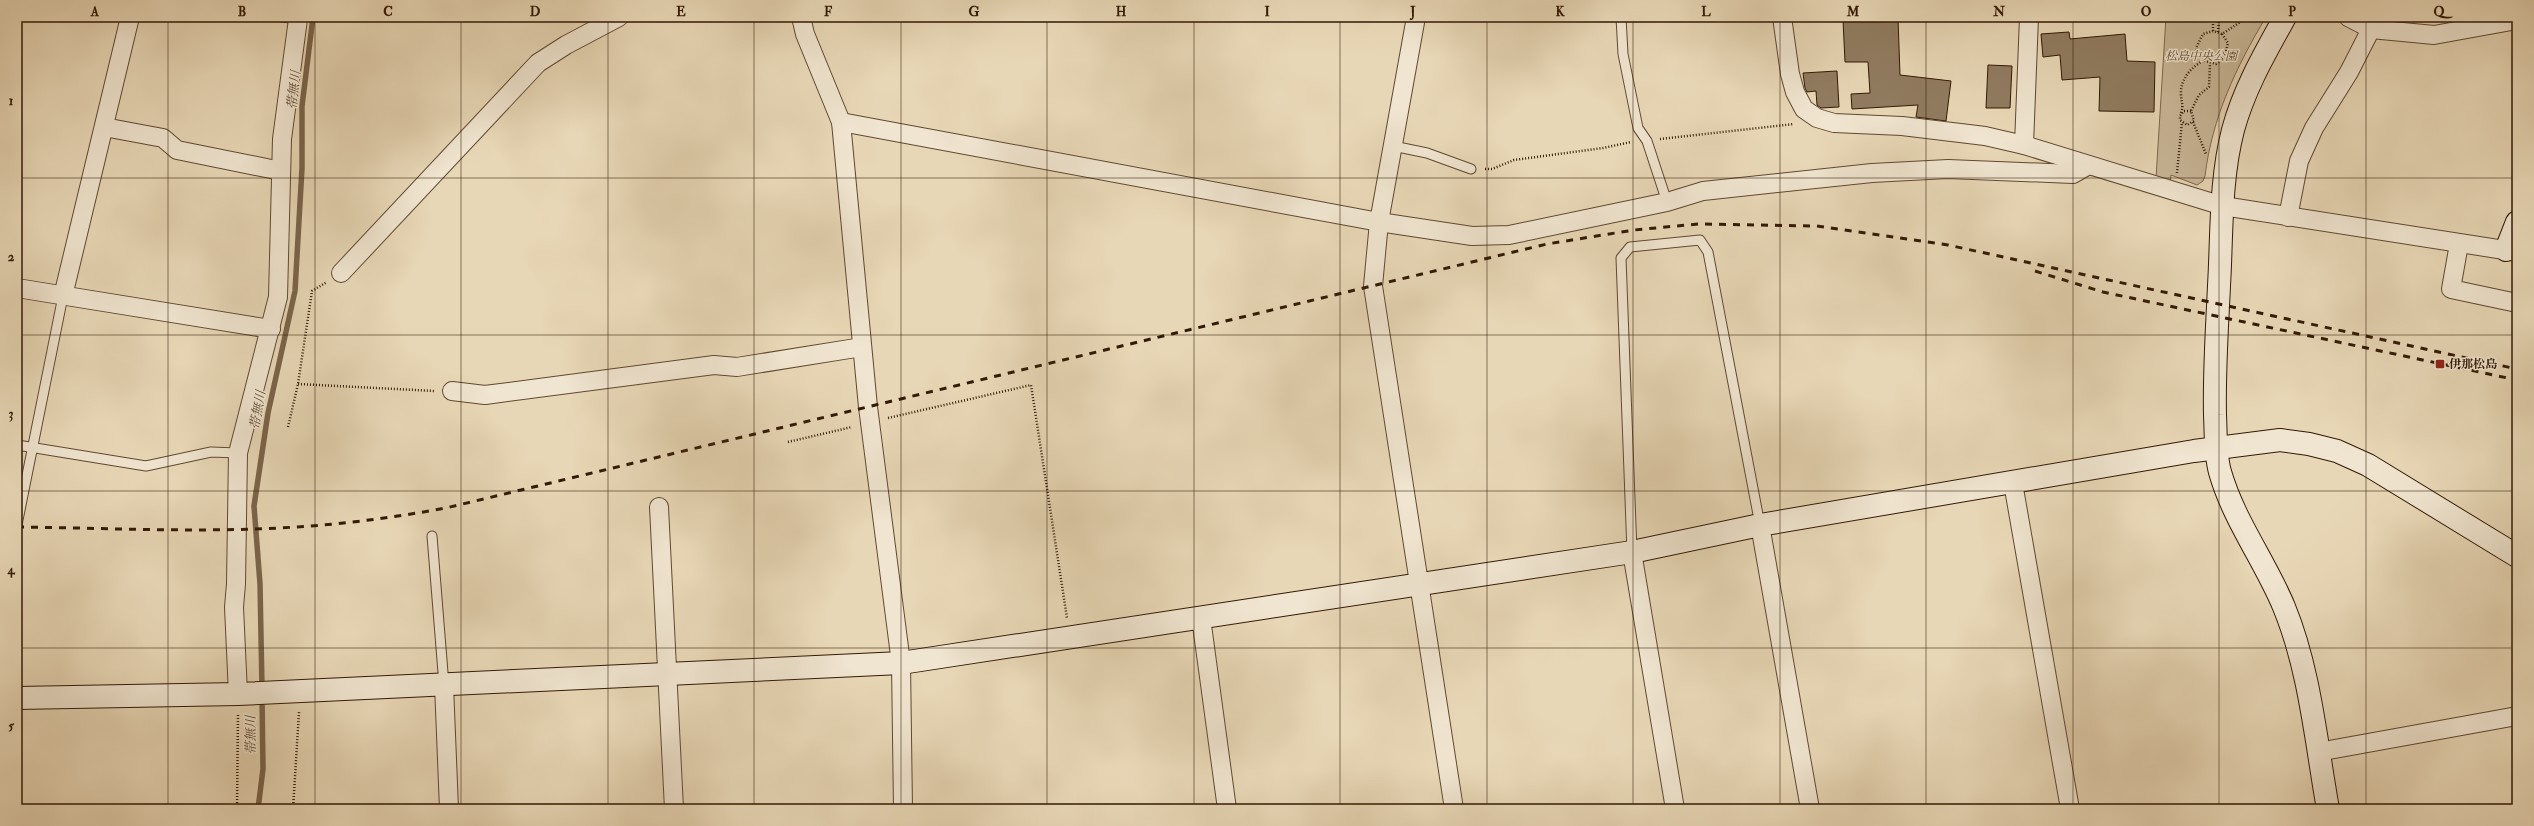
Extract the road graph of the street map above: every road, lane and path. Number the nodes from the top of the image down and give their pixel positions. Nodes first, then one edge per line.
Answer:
1 (130, 17) edge
2 (619, 17) edge
3 (801, 17) edge
4 (1416, 17) edge
5 (1621, 17) edge
6 (1782, 17) edge
7 (2029, 17) edge
8 (2213, 17) edge
9 (2219, 17) edge
10 (2248, 17) edge
11 (2285, 17) edge
12 (2348, 17) edge
13 (293, 18) edge
14 (2517, 20) edge
15 (2371, 29) junction
16 (2213, 31) junction
17 (2218, 32) junction
18 (2222, 34) junction
19 (2203, 61) junction
20 (2210, 64) junction
21 (2191, 111) junction
22 (2181, 114) junction
23 (841, 122) junction
24 (2182, 122) junction
25 (2193, 122) junction
26 (104, 127) junction
27 (2024, 145) junction
28 (1393, 146) junction
29 (2210, 156) dead end
30 (2087, 166) junction
31 (1471, 169) dead end
32 (281, 171) junction
33 (2177, 177) dead end
34 (1667, 202) junction
35 (2223, 206) junction
36 (2288, 217) junction
37 (1379, 222) junction
38 (2517, 222) edge
39 (2459, 244) junction
40 (2512, 251) edge
41 (340, 273) joint
42 (17, 288) edge
43 (63, 296) junction
44 (2517, 303) edge
45 (271, 329) junction
46 (862, 347) junction
47 (298, 384) junction
48 (452, 391) joint
49 (870, 423) junction
50 (288, 427) dead end
51 (788, 442) dead end
52 (17, 445) edge
53 (31, 448) junction
54 (2216, 449) junction
55 (238, 453) junction
56 (2013, 483) junction
57 (659, 507) dead end
58 (17, 525) edge
59 (1760, 525) junction
60 (432, 536) dead end
61 (1632, 552) junction
62 (2517, 556) edge
63 (1420, 585) junction
64 (1201, 618) junction
65 (1070, 638) junction
66 (901, 663) junction
67 (667, 675) junction
68 (444, 685) junction
69 (301, 691) junction
70 (244, 694) junction
71 (17, 698) edge
72 (2517, 716) edge
73 (2318, 752) junction
74 (237, 809) edge
75 (293, 809) edge
76 (449, 809) edge
77 (674, 809) edge
78 (903, 809) edge
79 (1227, 809) edge
80 (1454, 809) edge
81 (1675, 809) edge
82 (1810, 809) edge
83 (2070, 809) edge
84 (2328, 809) edge

1 - 26 street
2 - 41 street
3 - 23 street
4 - 28 street
5 - 34 lane
6 - 27 street
7 - 27 street
8 - 16 path
9 - 17 path
10 - 18 path
11 - 35 street
12 - 15 street
13 - 32 street
14 - 15 street
15 - 36 street
16 - 17 path
16 - 19 path
17 - 18 path
18 - 20 path
19 - 20 path
19 - 22 path
20 - 21 path
21 - 22 path
21 - 25 path
22 - 24 path
23 - 37 street
23 - 46 street
24 - 25 path
24 - 33 path
25 - 29 path
26 - 32 street
26 - 43 street
27 - 30 street
28 - 31 lane
28 - 37 street
30 - 34 street
30 - 35 street
32 - 45 street
34 - 37 street
35 - 36 street
35 - 54 street
36 - 39 street
37 - 63 street
38 - 40 street
39 - 40 street
39 - 44 street
41 - 47 path
42 - 43 street
43 - 45 street
43 - 53 lane
45 - 55 street
46 - 48 street
46 - 49 street
47 - 48 path
47 - 50 path
49 - 51 path
49 - 65 path
49 - 66 street
52 - 53 lane
53 - 55 lane
53 - 58 lane
54 - 56 street
54 - 62 street
54 - 73 street
55 - 70 street
56 - 59 street
56 - 83 street
57 - 67 street
59 - 61 street
59 - 61 lane
59 - 82 street
60 - 68 lane
61 - 63 street
61 - 81 street
63 - 64 street
63 - 80 street
64 - 65 street
64 - 79 street
65 - 66 street
66 - 67 street
66 - 78 street
67 - 68 street
67 - 77 street
68 - 69 street
68 - 76 street
69 - 70 street
69 - 75 path
70 - 71 street
70 - 74 path
72 - 73 street
73 - 84 street

